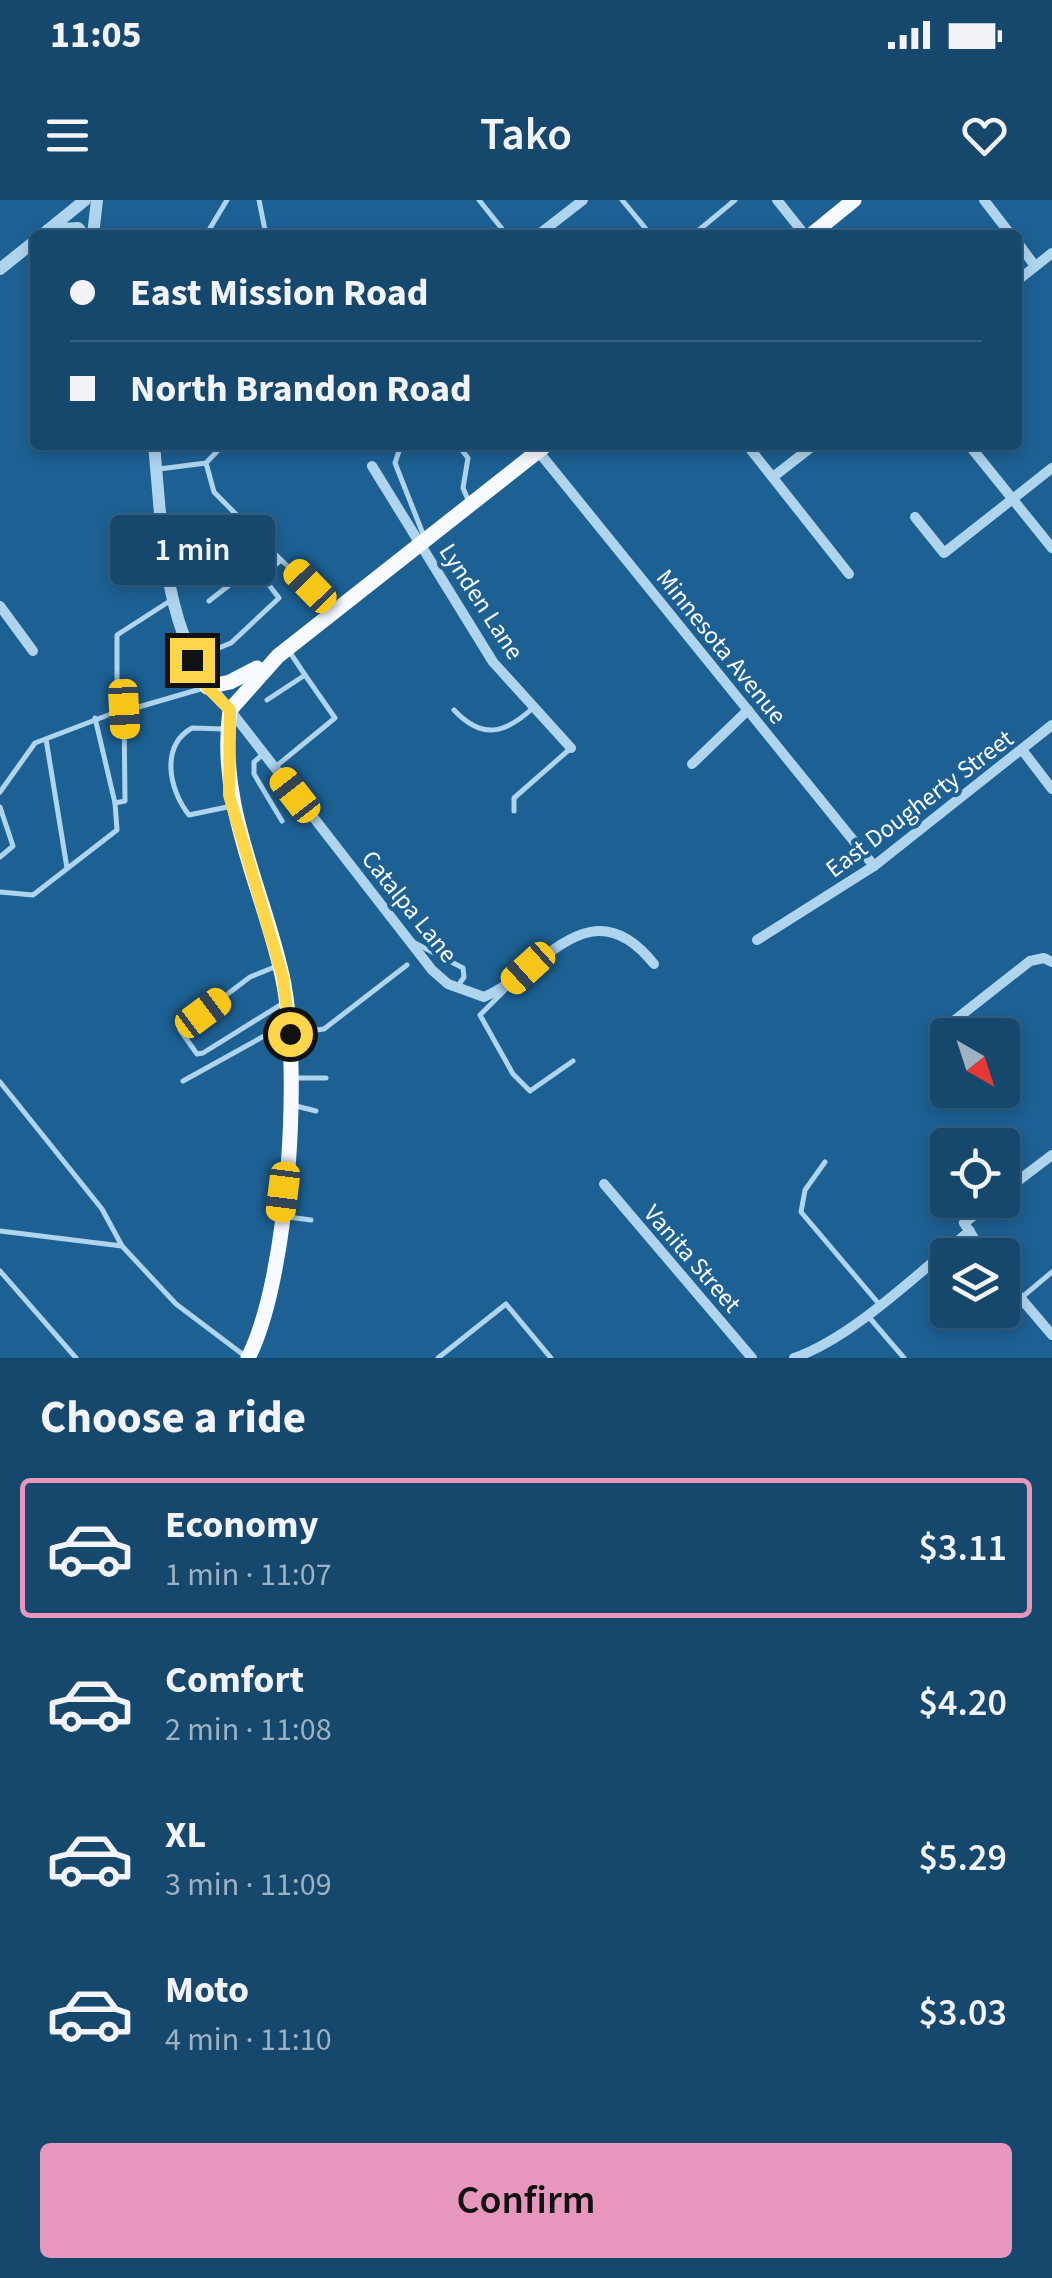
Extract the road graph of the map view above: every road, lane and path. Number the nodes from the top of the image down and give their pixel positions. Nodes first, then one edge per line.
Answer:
1 (85, 200) edge
2 (98, 200) edge
3 (228, 200) edge
4 (259, 200) edge
5 (478, 200) edge
6 (583, 200) edge
7 (622, 200) edge
8 (735, 200) edge
9 (778, 200) edge
10 (854, 200) edge
11 (984, 200) edge
12 (48, 230) edge
13 (94, 230) edge
14 (209, 230) edge
15 (265, 230) edge
16 (503, 230) edge
17 (544, 230) edge
18 (646, 230) edge
19 (699, 230) edge
20 (804, 230) edge
21 (815, 230) edge
22 (1007, 230) edge
23 (30, 245) edge
24 (1022, 248) edge
25 (1052, 253) edge
26 (1035, 266) junction
27 (0, 270) edge
28 (1022, 277) edge
29 (154, 450) edge
30 (218, 450) edge
31 (397, 450) edge
32 (462, 450) edge
33 (539, 450) edge
34 (544, 450) edge
35 (751, 450) edge
36 (808, 450) edge
37 (973, 450) edge
38 (206, 463) junction
39 (372, 466) dead end
40 (156, 468) junction
41 (1052, 468) edge
42 (774, 476) junction
43 (1012, 500) junction
44 (471, 504) junction
45 (915, 517) dead end
46 (423, 542) junction
47 (1052, 548) edge
48 (280, 560) junction
49 (850, 574) dead end
50 (262, 576) junction
51 (174, 598) junction
52 (209, 601) dead end
53 (0, 606) edge
54 (331, 616) junction
55 (33, 651) dead end
56 (283, 652) junction
57 (192, 660) junction
58 (304, 675) junction
59 (207, 687) junction
60 (267, 700) dead end
61 (534, 707) junction
62 (135, 708) dead end
63 (117, 710) junction
64 (230, 710) junction
65 (454, 710) dead end
66 (748, 710) junction
67 (95, 718) junction
68 (1052, 725) edge
69 (227, 729) junction
70 (46, 739) junction
71 (571, 748) joint
72 (1023, 751) junction
73 (263, 754) junction
74 (692, 764) dead end
75 (274, 768) junction
76 (1052, 788) edge
77 (0, 792) edge
78 (114, 803) junction
79 (232, 806) junction
80 (0, 807) edge
81 (514, 812) dead end
82 (282, 821) dead end
83 (0, 857) edge
84 (874, 866) junction
85 (67, 868) junction
86 (0, 892) edge
87 (408, 940) junction
88 (757, 940) dead end
89 (1052, 962) edge
90 (280, 964) junction
91 (654, 964) dead end
92 (407, 965) dead end
93 (508, 986) junction
94 (456, 988) junction
95 (286, 1001) junction
96 (957, 1018) edge
97 (289, 1028) junction
98 (573, 1061) dead end
99 (290, 1078) junction
100 (326, 1078) dead end
101 (0, 1082) edge
102 (183, 1082) dead end
103 (288, 1105) junction
104 (316, 1111) dead end
105 (1052, 1156) edge
106 (825, 1162) dead end
107 (1020, 1180) edge
108 (604, 1184) dead end
109 (280, 1216) junction
110 (976, 1218) edge
111 (311, 1220) dead end
112 (967, 1227) junction
113 (0, 1231) edge
114 (974, 1238) edge
115 (122, 1246) junction
116 (0, 1270) edge
117 (1052, 1272) edge
118 (1021, 1298) joint
119 (879, 1304) junction
120 (866, 1314) junction
121 (1052, 1335) edge
122 (76, 1358) edge
123 (248, 1358) edge
124 (438, 1358) edge
125 (551, 1358) edge
126 (752, 1358) edge
127 (794, 1358) edge
128 (904, 1358) edge

1 - 12 street
2 - 13 street
3 - 14 lane
4 - 15 lane
5 - 16 lane
6 - 17 street
7 - 18 lane
8 - 19 lane
9 - 20 street
10 - 21 main road
11 - 22 street
23 - 27 street
24 - 26 street
25 - 26 street
26 - 28 street
29 - 40 street
30 - 38 lane
31 - 46 lane
32 - 44 lane
33 - 44 main road
34 - 66 street, Minnesota Avenue
35 - 42 street
36 - 42 street
37 - 43 street
38 - 40 lane
38 - 48 lane
39 - 46 street, Lynden Lane
40 - 51 street
41 - 43 street
42 - 49 street
43 - 45 street
43 - 47 street
44 - 46 main road
46 - 54 main road
46 - 61 street, Lynden Lane
48 - 50 lane
48 - 54 lane
50 - 52 lane
50 - 57 lane
51 - 57 street
51 - 63 lane
53 - 55 street
54 - 56 main road
56 - 58 lane
56 - 59 main road
56 - 64 main road
57 - 59 street
58 - 60 lane
58 - 75 lane
59 - 62 lane
59 - 64 street
61 - 65 lane
61 - 71 street, Lynden Lane
63 - 67 lane
63 - 78 lane
64 - 69 main road
64 - 73 street, Catalpa Lane
66 - 74 street
66 - 84 street, Minnesota Avenue
67 - 70 lane
67 - 78 lane
68 - 72 street, East Dougherty Street
69 - 79 main road
69 - 79 lane
70 - 77 lane
70 - 85 lane
71 - 81 lane
72 - 76 street
72 - 84 street, East Dougherty Street
73 - 75 street, Catalpa Lane
73 - 82 lane
75 - 87 street, Catalpa Lane
78 - 85 lane
79 - 90 main road
80 - 83 lane
84 - 88 street, East Dougherty Street
85 - 86 lane
87 - 94 street, Catalpa Lane
87 - 94 lane
89 - 96 street
90 - 95 main road
90 - 95 lane
91 - 93 street
92 - 97 lane
93 - 94 street, Catalpa Lane
93 - 98 lane
95 - 97 main road
97 - 99 main road
97 - 102 lane
99 - 100 lane
99 - 103 main road
101 - 115 lane
103 - 104 lane
103 - 109 main road
105 - 107 street
106 - 119 lane
108 - 126 street, Vanita Street
109 - 111 lane
109 - 123 main road
110 - 112 street
112 - 114 street
112 - 119 street
113 - 115 lane
115 - 123 lane
116 - 122 lane
117 - 118 lane
118 - 121 street
119 - 120 street
120 - 127 street
120 - 128 lane
124 - 125 lane

